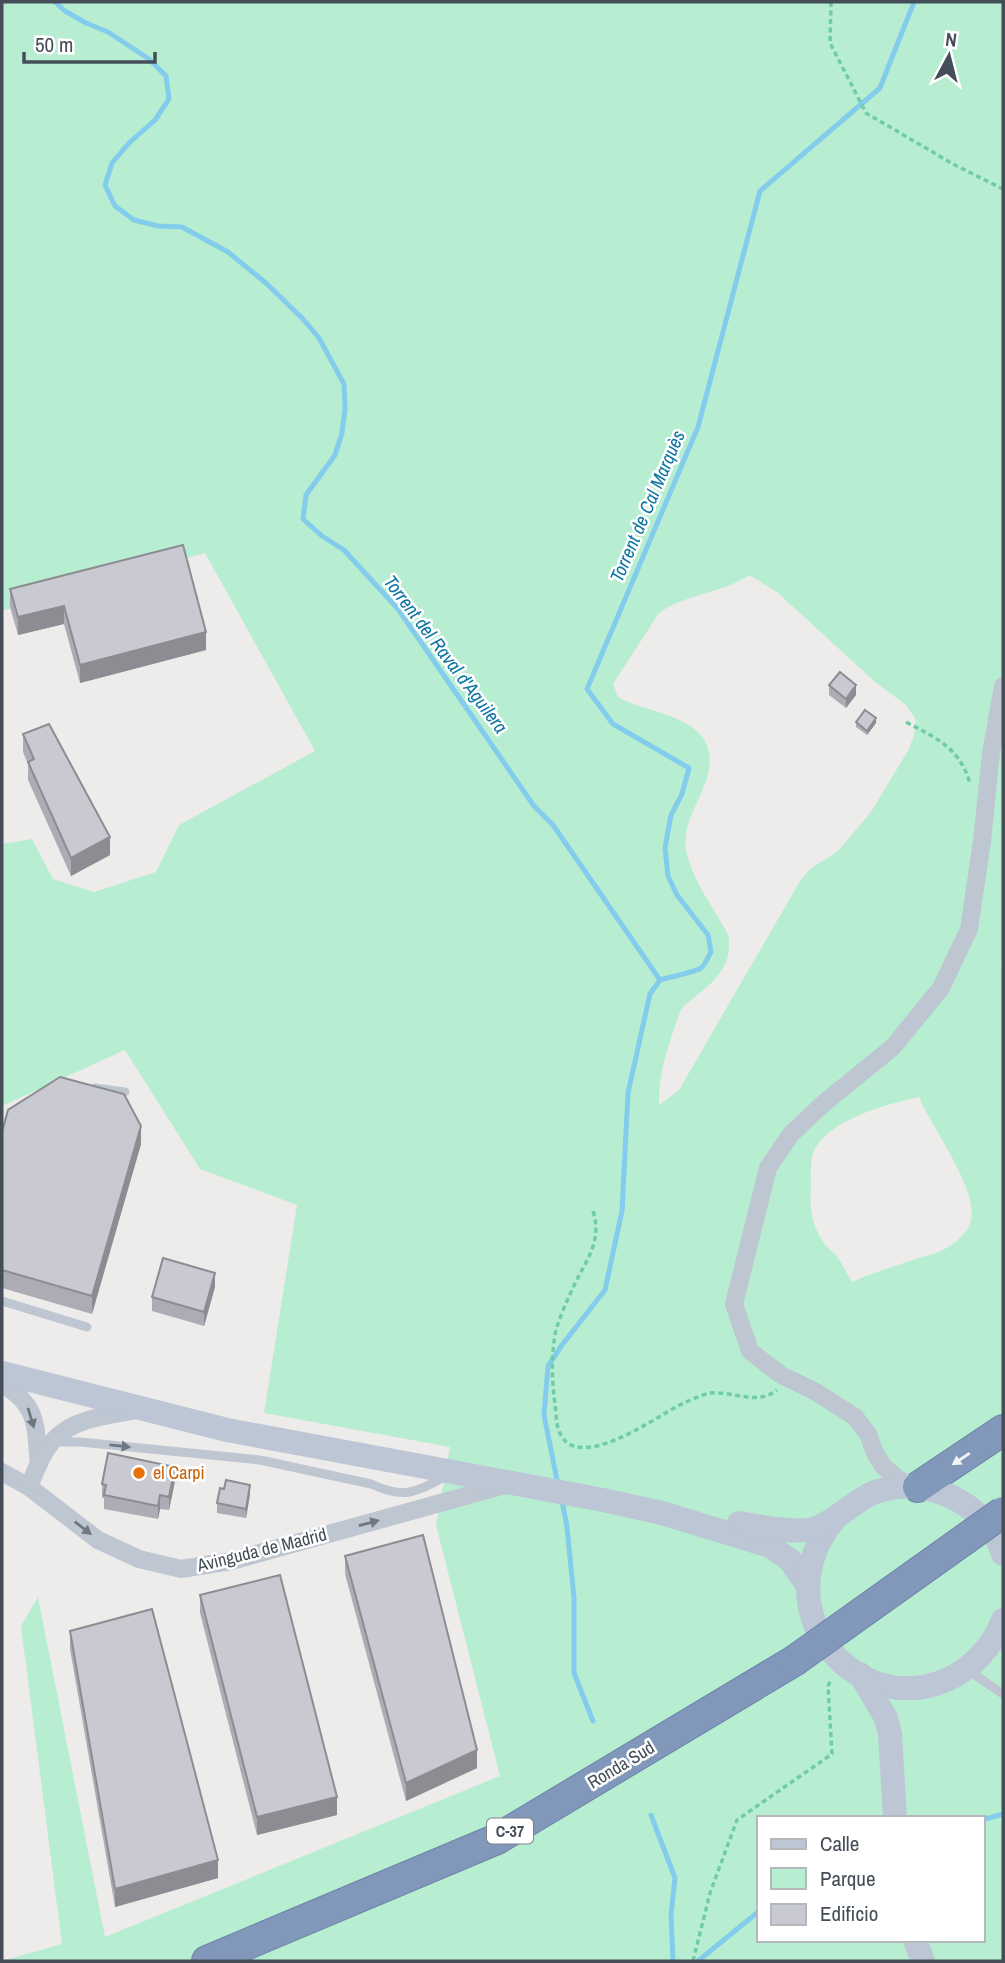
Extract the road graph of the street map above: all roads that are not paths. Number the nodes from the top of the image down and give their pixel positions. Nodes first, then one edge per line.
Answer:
1 (1003, 686) edge
2 (997, 756) edge
3 (89, 1087) edge
4 (125, 1092) edge
5 (2, 1301) edge
6 (87, 1327) dead end
7 (2, 1373) edge
8 (2, 1384) edge
9 (144, 1409) junction
10 (1003, 1430) edge
11 (52, 1442) junction
12 (875, 1453) junction
13 (39, 1464) junction
14 (2, 1472) edge
15 (452, 1472) junction
16 (513, 1483) junction
17 (29, 1486) junction
18 (914, 1487) junction
19 (862, 1499) junction
20 (1003, 1511) edge
21 (662, 1513) junction
22 (836, 1517) junction
23 (1003, 1554) edge
24 (807, 1585) junction
25 (1003, 1620) edge
26 (851, 1669) junction
27 (967, 1670) junction
28 (921, 1687) junction
29 (1003, 1694) edge
30 (890, 1734) junction
31 (895, 1816) edge
32 (916, 1942) edge
33 (207, 1961) edge
34 (923, 1961) edge

1 - 2 street
2 - 12 street
3 - 4 lane
5 - 6 lane
7 - 9 street
8 -> 13 street
9 - 11 street
9 - 15 street
10 -> 18 highway
11 - 13 street
11 -> 15 lane
12 - 18 street
12 - 19 street
13 - 17 street
14 - 17 street, Avinguda de Madrid
15 - 16 street
17 -> 16 street, Avinguda de Madrid
16 - 21 street
18 - 19 street
18 - 23 street
19 - 22 street
20 - 33 highway, Ronda Sud / C-37, bridge
21 - 22 street
21 - 24 street
22 - 24 street
24 - 26 street
25 - 27 street
26 - 28 street
26 - 30 street
27 - 28 street
27 - 29 lane
28 - 30 street
30 - 31 street
32 - 34 street

